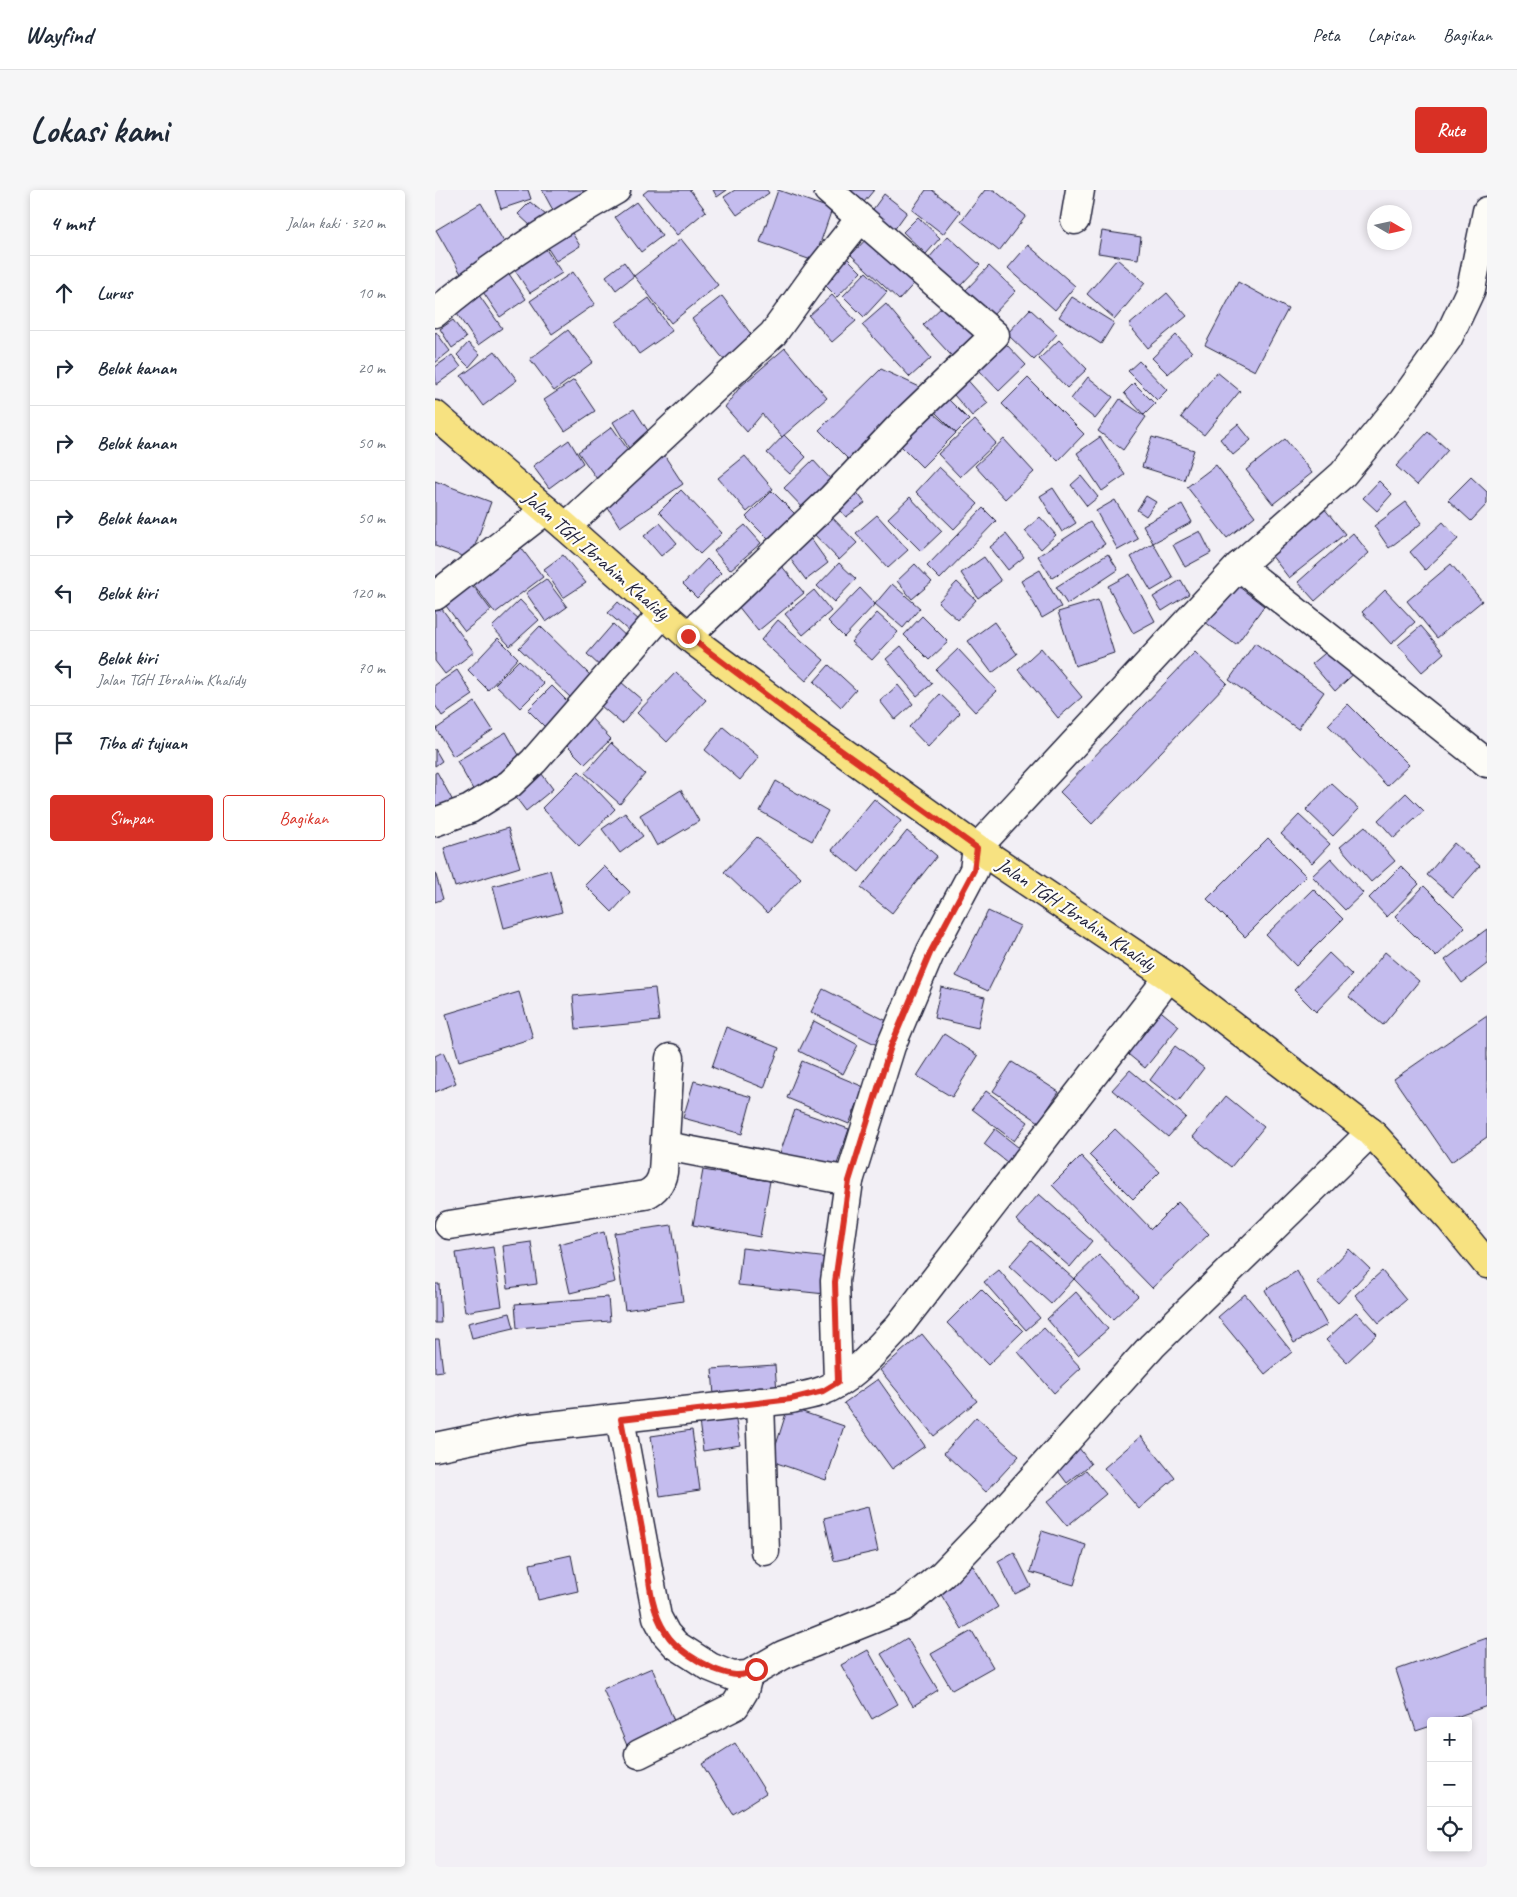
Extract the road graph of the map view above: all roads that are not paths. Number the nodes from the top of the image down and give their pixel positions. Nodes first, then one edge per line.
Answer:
1 (616, 190) edge
2 (828, 190) edge
3 (1079, 190) edge
4 (1487, 211) edge
5 (860, 219) junction
6 (1075, 220) dead end
7 (435, 313) edge
8 (435, 415) edge
9 (556, 519) junction
10 (1239, 566) junction
11 (435, 596) edge
12 (663, 613) junction
13 (688, 636) junction
14 (1487, 763) edge
15 (435, 822) edge
16 (977, 848) junction
17 (1169, 977) junction
18 (671, 1058) dead end
19 (1371, 1132) junction
20 (666, 1146) junction
21 (849, 1181) junction
22 (449, 1225) dead end
23 (1487, 1264) edge
24 (838, 1382) junction
25 (760, 1402) junction
26 (621, 1419) junction
27 (435, 1448) edge
28 (765, 1551) dead end
29 (748, 1675) junction
30 (639, 1754) dead end

1 - 7 street
2 - 5 street
3 - 6 street
4 - 10 street
5 - 9 street
5 - 13 street
8 - 9 main road, Jalan TGH Ibrahim Khalidy
9 - 11 street
9 - 12 main road, Jalan TGH Ibrahim Khalidy
10 - 14 street
10 - 16 street
12 - 13 main road, Jalan TGH Ibrahim Khalidy
12 - 15 street
13 - 16 main road, Jalan TGH Ibrahim Khalidy
16 - 17 main road, Jalan TGH Ibrahim Khalidy
16 - 21 street
17 - 19 main road, Jalan TGH Ibrahim Khalidy
17 - 24 street
18 - 20 street
19 - 23 main road, Jalan TGH Ibrahim Khalidy
19 - 29 street
20 - 21 street
20 - 22 street
21 - 24 street
24 - 25 street
25 - 26 street
25 - 28 street
26 - 27 street
26 - 29 street
29 - 30 street

